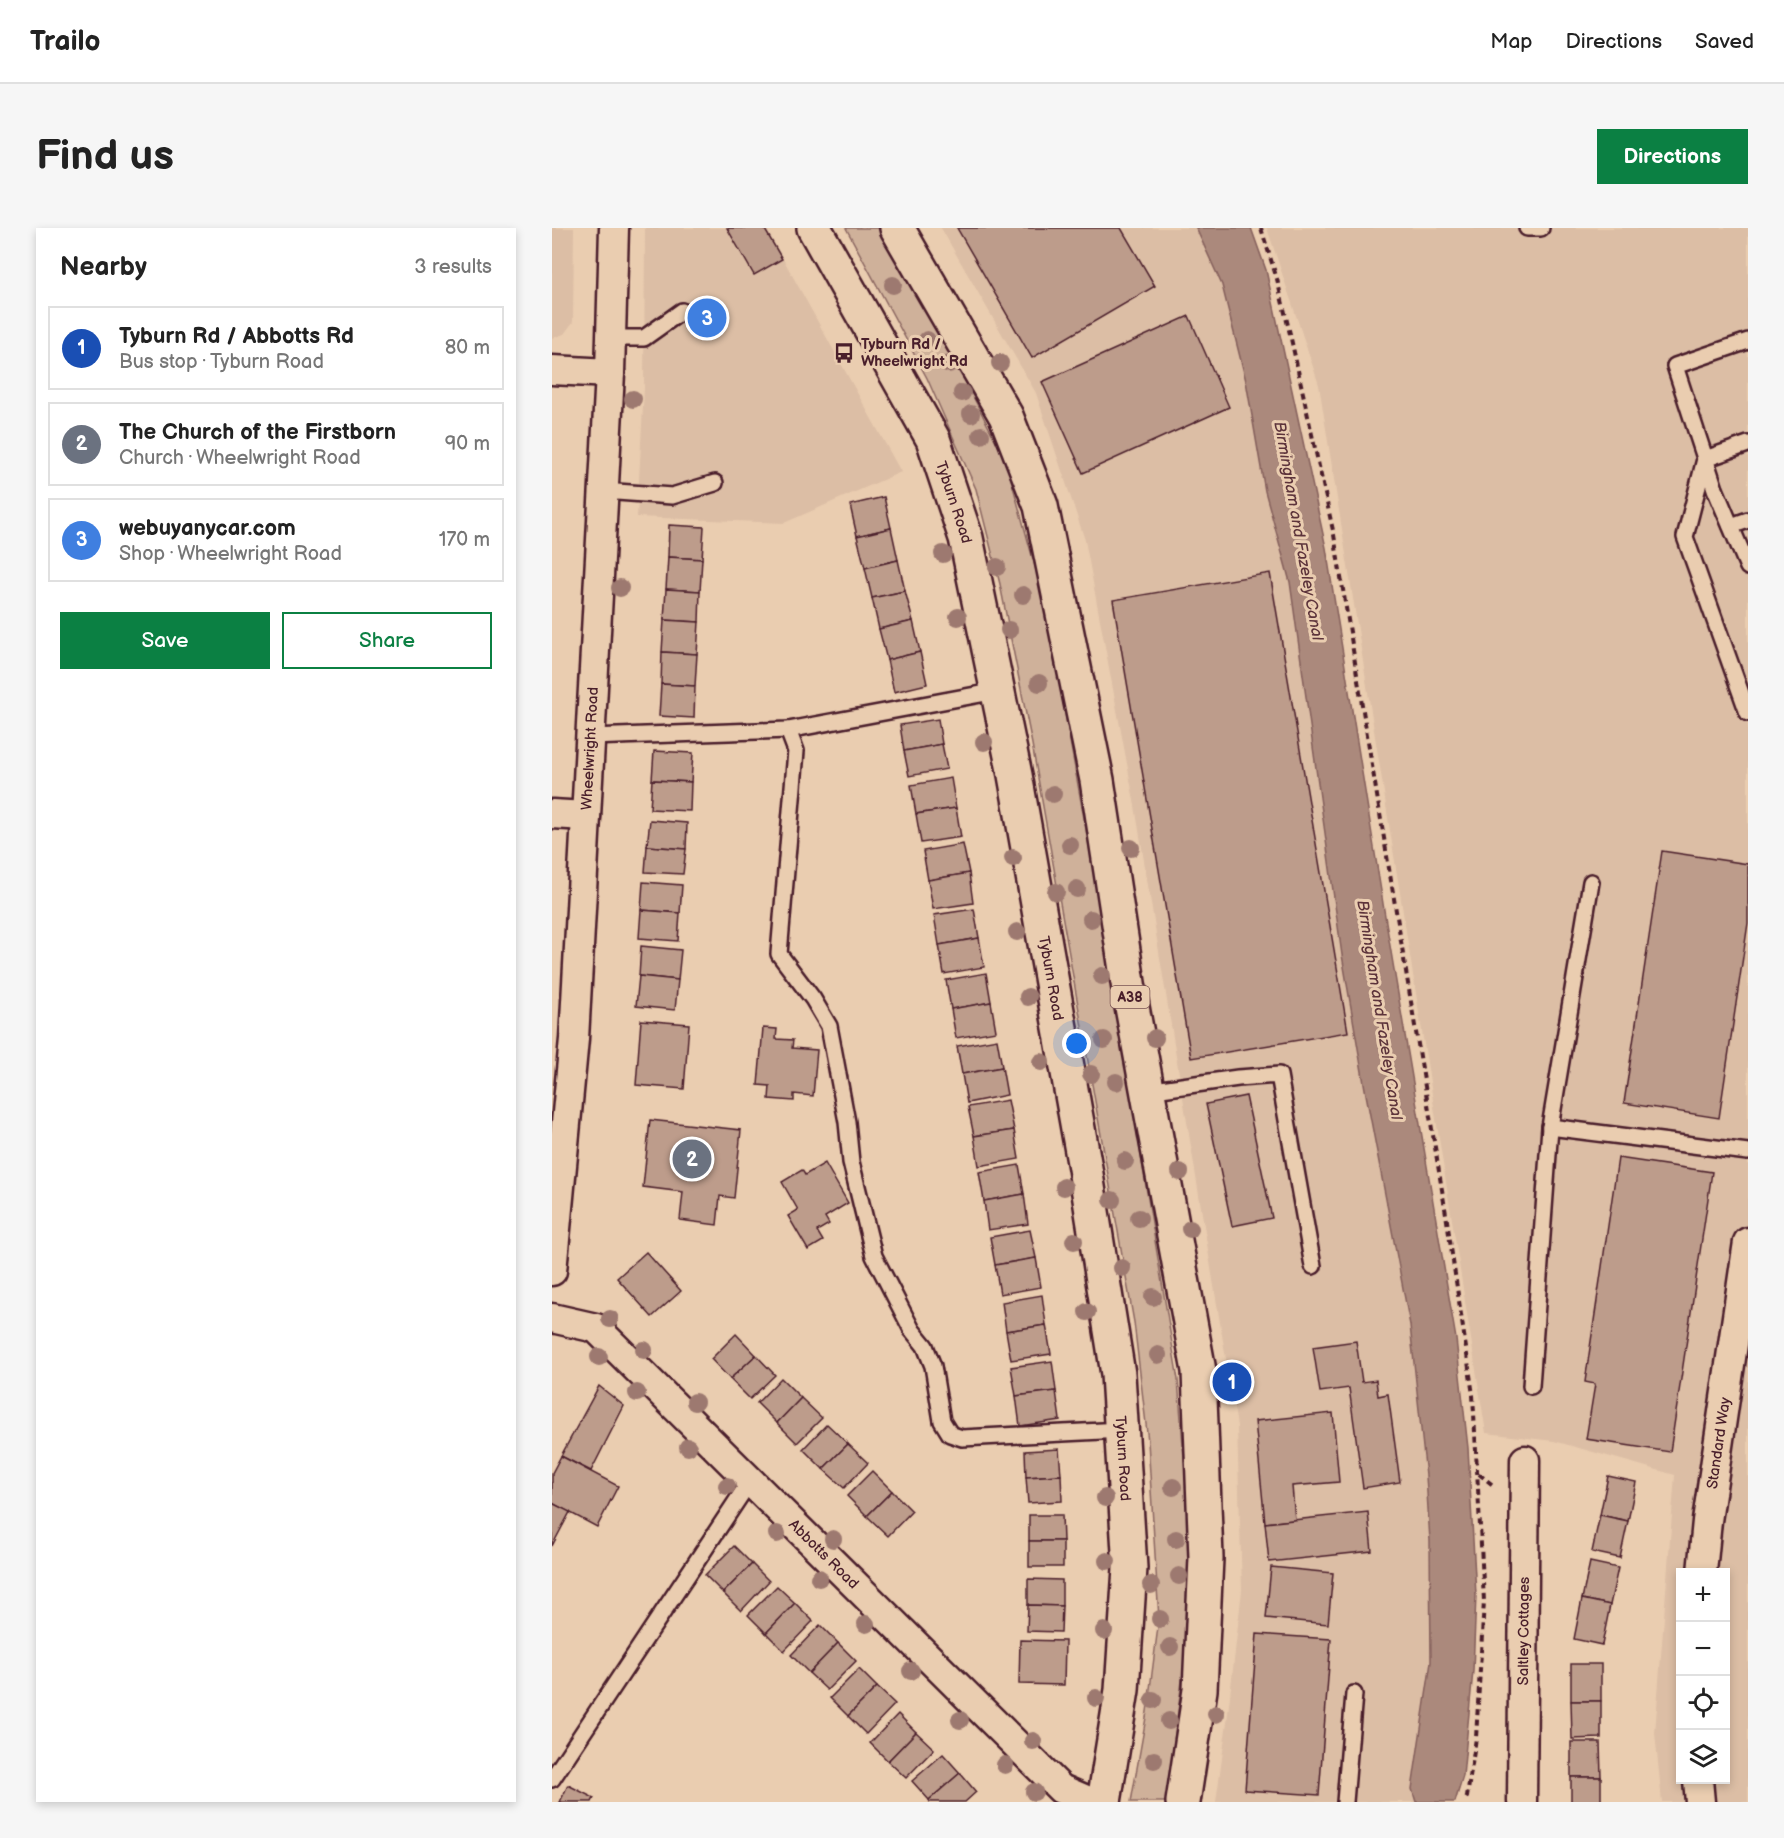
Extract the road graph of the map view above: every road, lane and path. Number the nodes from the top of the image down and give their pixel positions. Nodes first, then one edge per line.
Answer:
1 (614, 228) edge
2 (814, 228) edge
3 (897, 228) edge
4 (1261, 228) edge
5 (1527, 228) edge
6 (1541, 228) edge
7 (682, 311) dead end
8 (611, 338) junction
9 (1748, 341) edge
10 (552, 370) edge
11 (610, 373) junction
12 (1748, 444) edge
13 (1705, 459) junction
14 (715, 483) dead end
15 (603, 491) junction
16 (1748, 520) edge
17 (1731, 526) junction
18 (1748, 567) edge
19 (998, 691) junction
20 (1748, 713) edge
21 (788, 730) junction
22 (590, 737) junction
23 (552, 814) edge
24 (586, 816) junction
25 (1591, 882) dead end
26 (1147, 1091) junction
27 (1550, 1127) junction
28 (1748, 1152) edge
29 (1748, 1242) edge
30 (1313, 1266) dead end
31 (552, 1270) edge
32 (552, 1318) edge
33 (1741, 1330) edge
34 (1531, 1386) dead end
35 (1122, 1430) junction
36 (1525, 1460) dead end
37 (750, 1481) junction
38 (1702, 1568) edge
39 (1354, 1694) dead end
40 (552, 1779) edge
41 (1698, 1784) edge
42 (1090, 1802) edge
43 (1104, 1802) edge
44 (1183, 1802) edge
45 (1345, 1802) edge
46 (1464, 1802) edge
47 (1522, 1802) edge
48 (1700, 1802) edge

1 - 8 street, Wheelwright Road
2 - 19 highway, Tyburn Road
3 - 26 highway, A38
4 - 46 path
5 - 6 lane
7 - 8 lane
8 - 11 street, Wheelwright Road
9 - 13 lane
10 - 11 street
11 - 15 street, Wheelwright Road
12 - 13 lane
13 - 17 lane
13 - 20 lane
14 - 15 lane
15 - 22 street, Wheelwright Road
16 - 17 lane
17 - 18 lane
19 - 21 lane
19 - 35 highway, Tyburn Road
21 - 22 lane
21 - 35 lane
22 - 24 street, Wheelwright Road
23 - 24 street
24 - 31 street, Wheelwright Road
25 - 27 lane
26 - 30 lane
26 - 44 highway, A38
27 - 28 lane
27 - 34 lane
29 - 33 street, Standard Way
32 - 37 street, Abbotts Road
33 - 38 street, Standard Way
35 - 43 highway, Tyburn Road
36 - 47 street, Saltley Cottages
37 - 40 lane
37 - 42 street, Abbotts Road
39 - 45 lane
41 - 48 street

